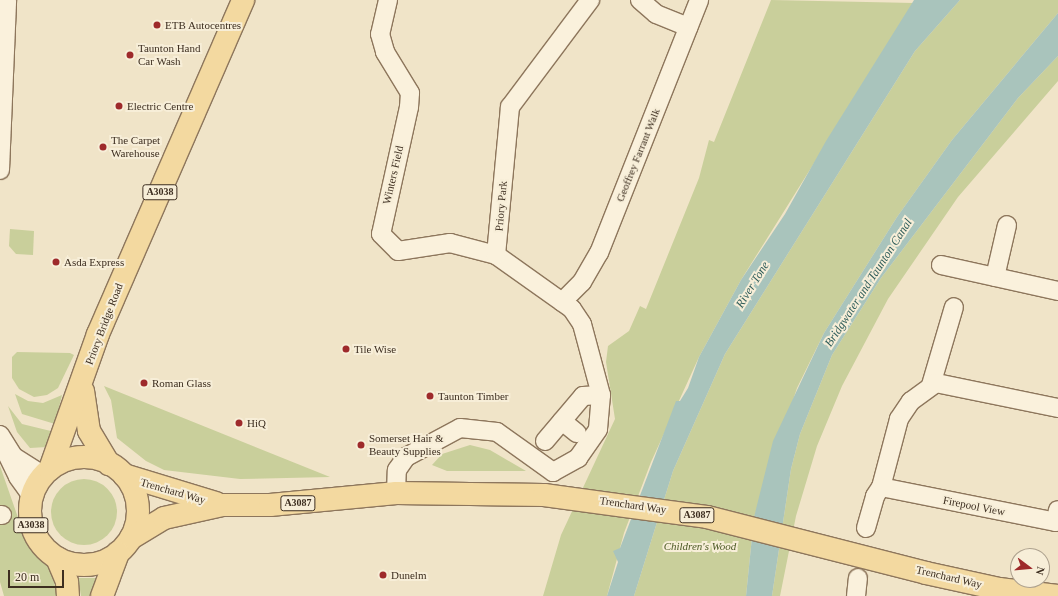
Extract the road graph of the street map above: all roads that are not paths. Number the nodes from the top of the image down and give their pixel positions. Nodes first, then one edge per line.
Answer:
1 (243, 0) edge
2 (388, 0) edge
3 (590, 0) edge
4 (640, 0) edge
5 (699, 0) edge
6 (4, 10) edge
7 (688, 27) junction
8 (0, 170) edge
9 (1007, 225) dead end
10 (496, 255) junction
11 (941, 265) dead end
12 (995, 277) junction
13 (1058, 291) edge
14 (562, 302) junction
15 (954, 307) dead end
16 (932, 385) junction
17 (82, 386) junction
18 (601, 395) junction
19 (1058, 408) edge
20 (562, 421) junction
21 (577, 434) dead end
22 (3, 440) edge
23 (545, 441) dead end
24 (117, 470) junction
25 (47, 472) junction
26 (881, 487) junction
27 (396, 494) junction
28 (32, 496) junction
29 (223, 505) junction
30 (1058, 510) edge
31 (866, 528) dead end
32 (124, 546) junction
33 (57, 558) junction
34 (858, 578) dead end
35 (973, 590) edge
36 (68, 596) edge
37 (102, 596) edge
38 (856, 596) edge
39 (1058, 596) edge

1 - 17 main road, Priory Bridge Road / A3038
2 - 10 street, Winters Field
3 - 10 street, Priory Park
4 - 7 street
5 - 7 street, Geoffrey Farrant Walk
6 - 8 street
7 - 14 street, Geoffrey Farrant Walk
9 - 12 street
10 - 14 street
11 - 12 street
12 - 13 street
14 - 18 street
15 - 16 street
16 - 19 street
16 - 26 street
17 - 24 main road, Priory Bridge Road / A3038
17 - 25 main road, Priory Bridge Road / A3038
18 - 20 street
18 - 27 street
20 - 21 street
20 - 23 street
22 - 25 street
22 - 28 street
24 - 25 main road
24 - 29 main road, Trenchard Way / A3087
24 - 32 main road, A3038
25 - 28 main road, A3038
26 - 30 street, Firepool View
26 - 31 street
27 - 29 main road, Trenchard Way / A3087
27 - 35 main road, Trenchard Way / A3087
28 - 33 main road, A3038
29 - 32 main road, Trenchard Way / A3087
32 - 33 main road, A3038
32 - 37 main road, A3038
33 - 36 main road, A3038
34 - 38 street
35 - 39 main road, Trenchard Way / A3087

